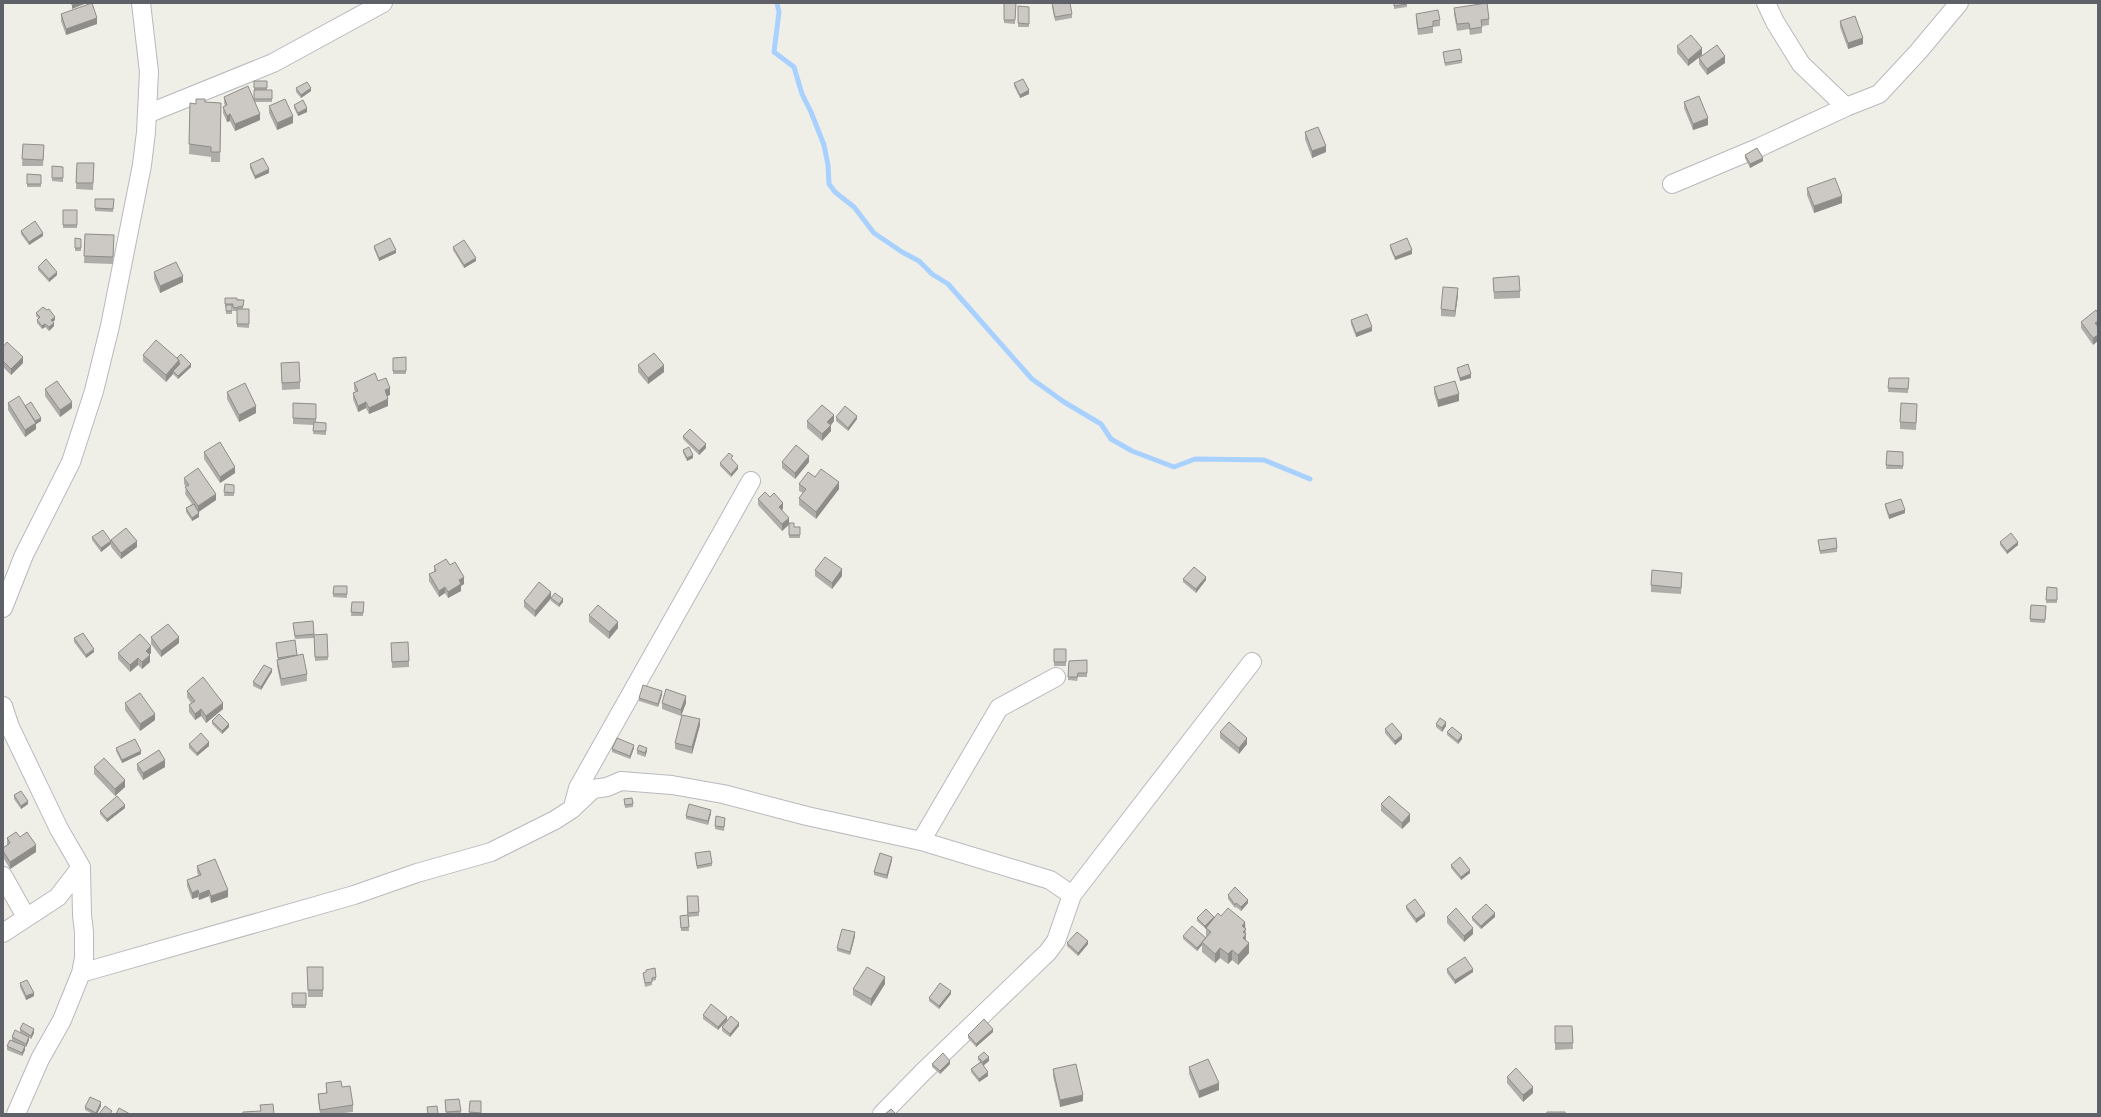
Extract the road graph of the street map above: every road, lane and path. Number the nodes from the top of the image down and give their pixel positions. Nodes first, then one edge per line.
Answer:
1 (141, 3) edge
2 (383, 3) edge
3 (1766, 3) edge
4 (1959, 3) edge
5 (1846, 107) junction
6 (147, 114) junction
7 (1672, 184) dead end
8 (751, 481) dead end
9 (3, 608) edge
10 (1252, 662) dead end
11 (1056, 676) dead end
12 (3, 706) edge
13 (572, 809) junction
14 (921, 840) junction
15 (81, 867) junction
16 (3, 876) edge
17 (1072, 896) junction
18 (26, 917) junction
19 (3, 934) edge
20 (81, 973) junction
21 (16, 1114) edge
22 (882, 1114) edge

1 - 6 street
2 - 6 street
3 - 5 street
4 - 5 street
5 - 7 street
6 - 9 street
8 - 13 street
10 - 17 street
11 - 14 street
12 - 15 street
13 - 14 street
13 - 20 street
14 - 17 street
15 - 18 street
15 - 20 street
16 - 18 street
17 - 22 street
18 - 19 street
20 - 21 street

